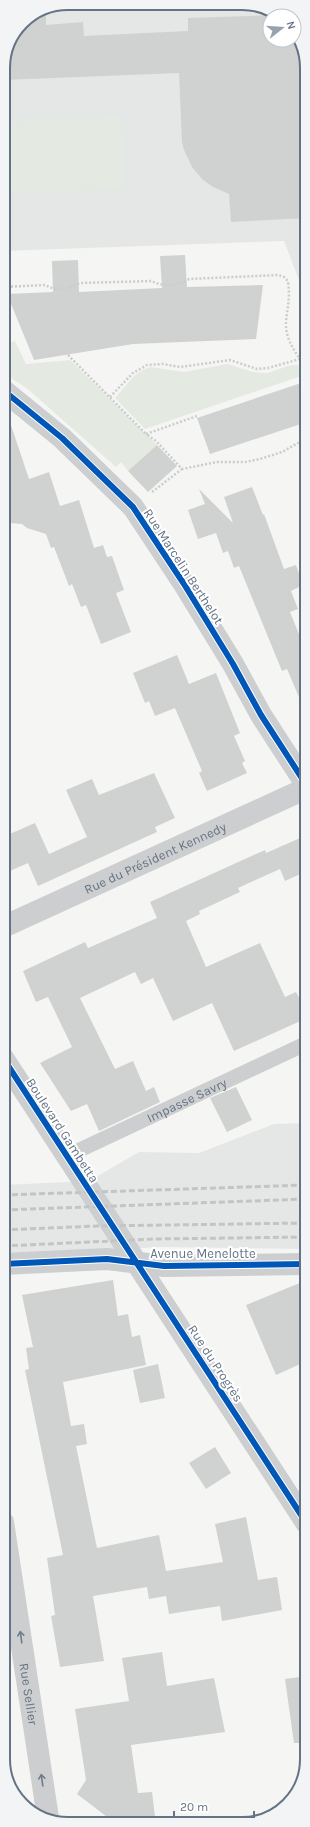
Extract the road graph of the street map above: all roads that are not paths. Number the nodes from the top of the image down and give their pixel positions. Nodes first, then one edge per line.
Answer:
1 (10, 396) edge
2 (300, 776) edge
3 (300, 790) edge
4 (10, 923) edge
5 (300, 1046) edge
6 (10, 1070) edge
7 (67, 1156) junction
8 (104, 1215) joint
9 (137, 1263) junction
10 (10, 1264) edge
11 (300, 1264) edge
12 (300, 1513) edge
13 (10, 1562) edge
14 (47, 1813) edge

1 - 2 street, Rue Marcelin Berthelot
3 - 4 street, Rue du Président Kennedy
5 - 7 lane, Impasse Savry
6 - 7 street, Boulevard Gambetta
7 - 8 street, Boulevard Gambetta
8 - 9 street, Rue du Progrès
9 - 10 street, Avenue Menelotte
9 - 11 street, Avenue Menelotte
9 - 12 street, Rue du Progrès
14 -> 13 street, Rue Sellier

